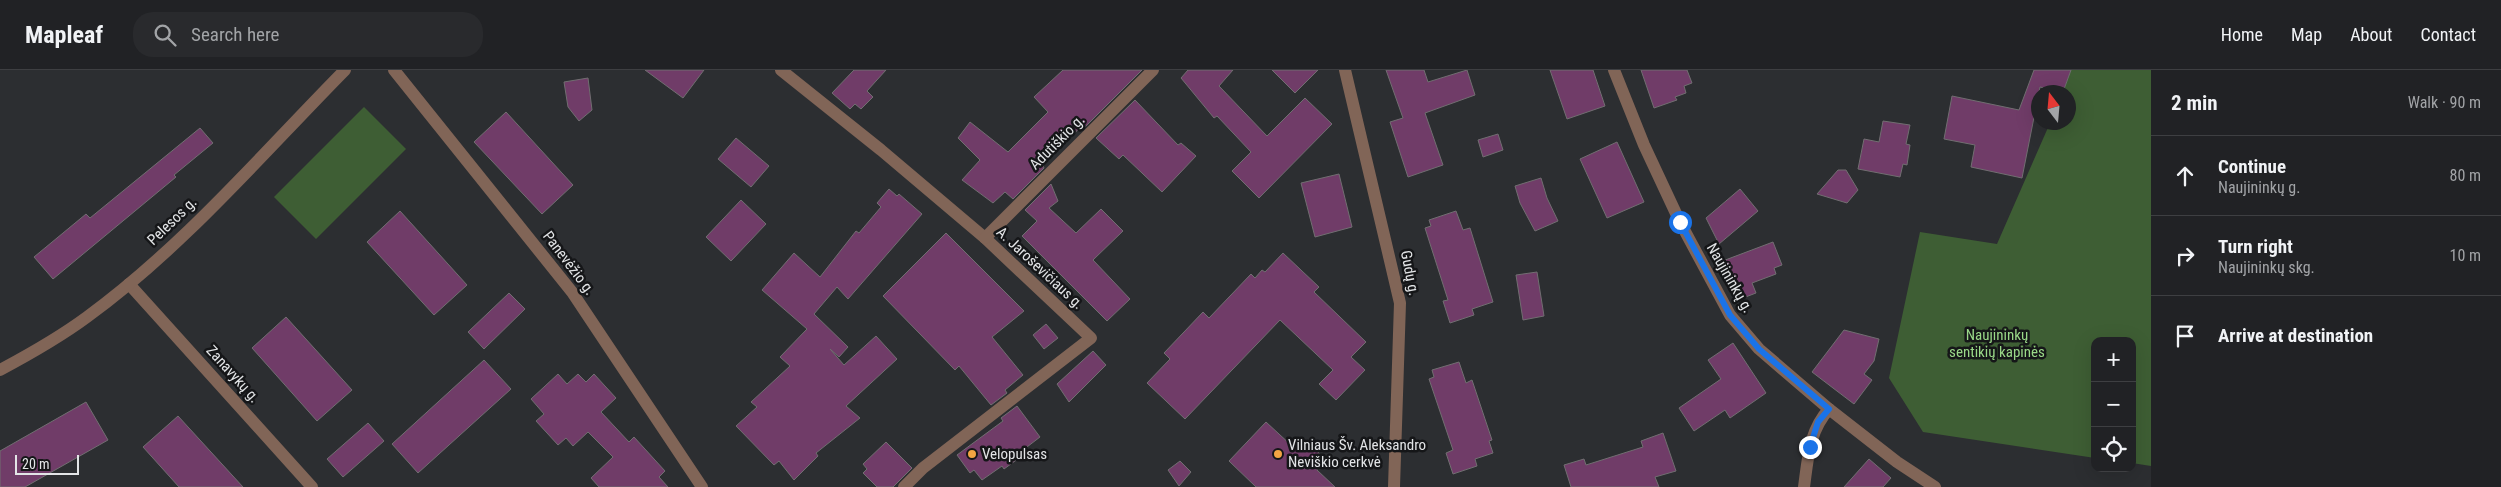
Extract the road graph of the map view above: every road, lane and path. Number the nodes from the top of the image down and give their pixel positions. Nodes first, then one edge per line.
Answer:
1 (345, 70) edge
2 (394, 70) edge
3 (781, 70) edge
4 (1153, 70) edge
5 (1345, 70) edge
6 (1614, 70) edge
7 (984, 238) junction
8 (129, 284) junction
9 (0, 370) edge
10 (1829, 409) junction
11 (312, 487) edge
12 (702, 487) edge
13 (904, 487) edge
14 (1394, 487) edge
15 (1804, 487) edge
16 (1935, 487) edge

1 - 8 street, Pelesos g.
2 - 12 street, Panevėžio g.
3 - 7 street, A. Jaroševičiaus g.
4 - 7 street, Adutiškio g.
5 - 14 street, Gudų g.
6 - 10 street, Naujininkų g.
7 - 13 street, A. Jaroševičiaus g.
8 - 9 street, Pelesos g.
8 - 11 street, Zanavykų g.
10 - 15 street
10 - 16 street, Naujininkų g.

